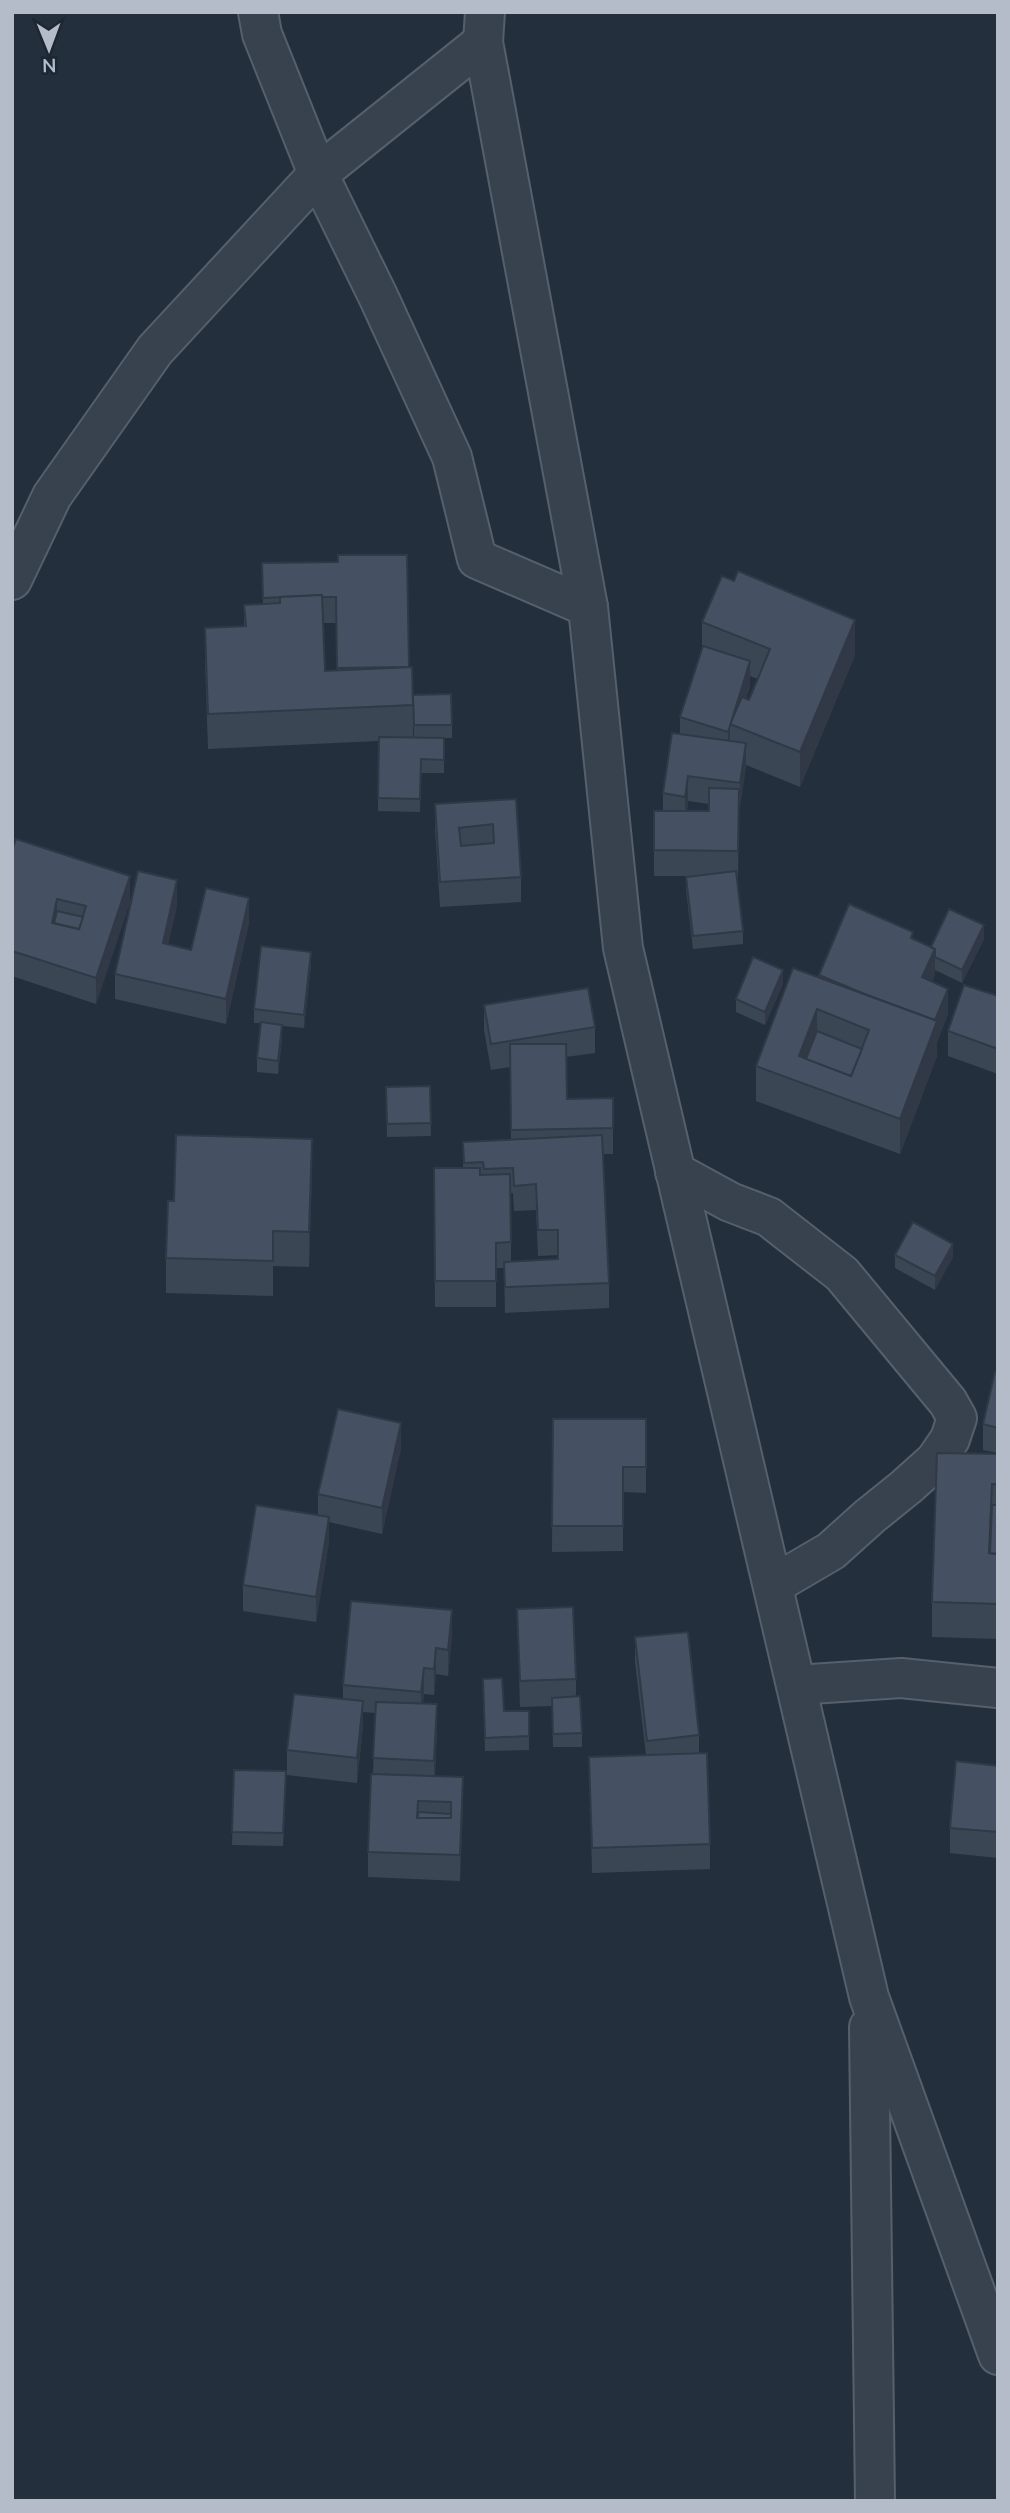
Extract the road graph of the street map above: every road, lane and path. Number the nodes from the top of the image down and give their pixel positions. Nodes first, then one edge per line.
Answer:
1 (258, 12) edge
2 (484, 27) edge
3 (318, 174) junction
4 (12, 580) edge
5 (589, 607) junction
6 (675, 1172) junction
7 (773, 1586) junction
8 (796, 1685) junction
9 (998, 1688) edge
10 (869, 1997) junction
11 (998, 2355) edge
12 (875, 2501) edge

1 - 3 street
2 - 3 street
2 - 5 street
3 - 4 street
3 - 5 street
5 - 6 street
6 - 7 street
6 - 7 street
7 - 8 street
8 - 9 street
8 - 10 street
10 - 11 street
10 - 12 street

